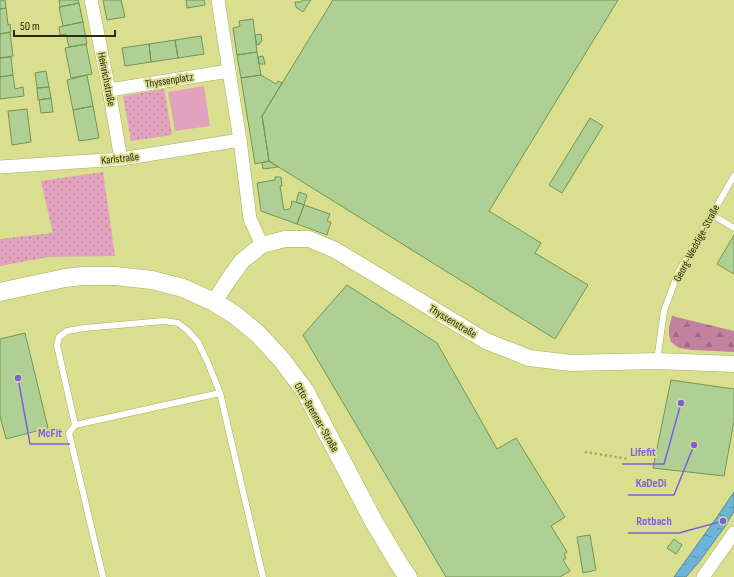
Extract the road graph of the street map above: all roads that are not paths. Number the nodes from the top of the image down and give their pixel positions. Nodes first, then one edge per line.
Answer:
1 (91, 0) edge
2 (218, 0) edge
3 (229, 71) junction
4 (109, 90) junction
5 (240, 140) junction
6 (121, 159) junction
7 (0, 167) edge
8 (734, 176) edge
9 (711, 214) junction
10 (734, 228) edge
11 (262, 245) junction
12 (0, 292) edge
13 (214, 302) junction
14 (657, 361) junction
15 (734, 364) edge
16 (220, 393) junction
17 (75, 425) junction
18 (734, 533) edge
19 (103, 577) edge
20 (263, 577) edge
21 (408, 577) edge
22 (703, 577) edge

1 - 4 street, Heinrichstraße
2 - 3 street
3 - 4 street, Thyssenplatz
3 - 5 street
4 - 6 street, Heinrichstraße
5 - 6 street, Karlstraße
5 - 11 street
6 - 7 street, Karlstraße
8 - 9 lane, Georg-Weddige-Straße
9 - 10 lane
9 - 14 lane, Georg-Weddige-Straße
11 - 13 street, Thyssenstraße
11 - 14 street, Thyssenstraße
12 - 13 main road, Otto-Brenner-Straße
13 - 21 main road, Otto-Brenner-Straße
14 - 15 street, Thyssenstraße
16 - 17 lane
16 - 17 lane
16 - 20 lane
17 - 19 lane
18 - 22 street

